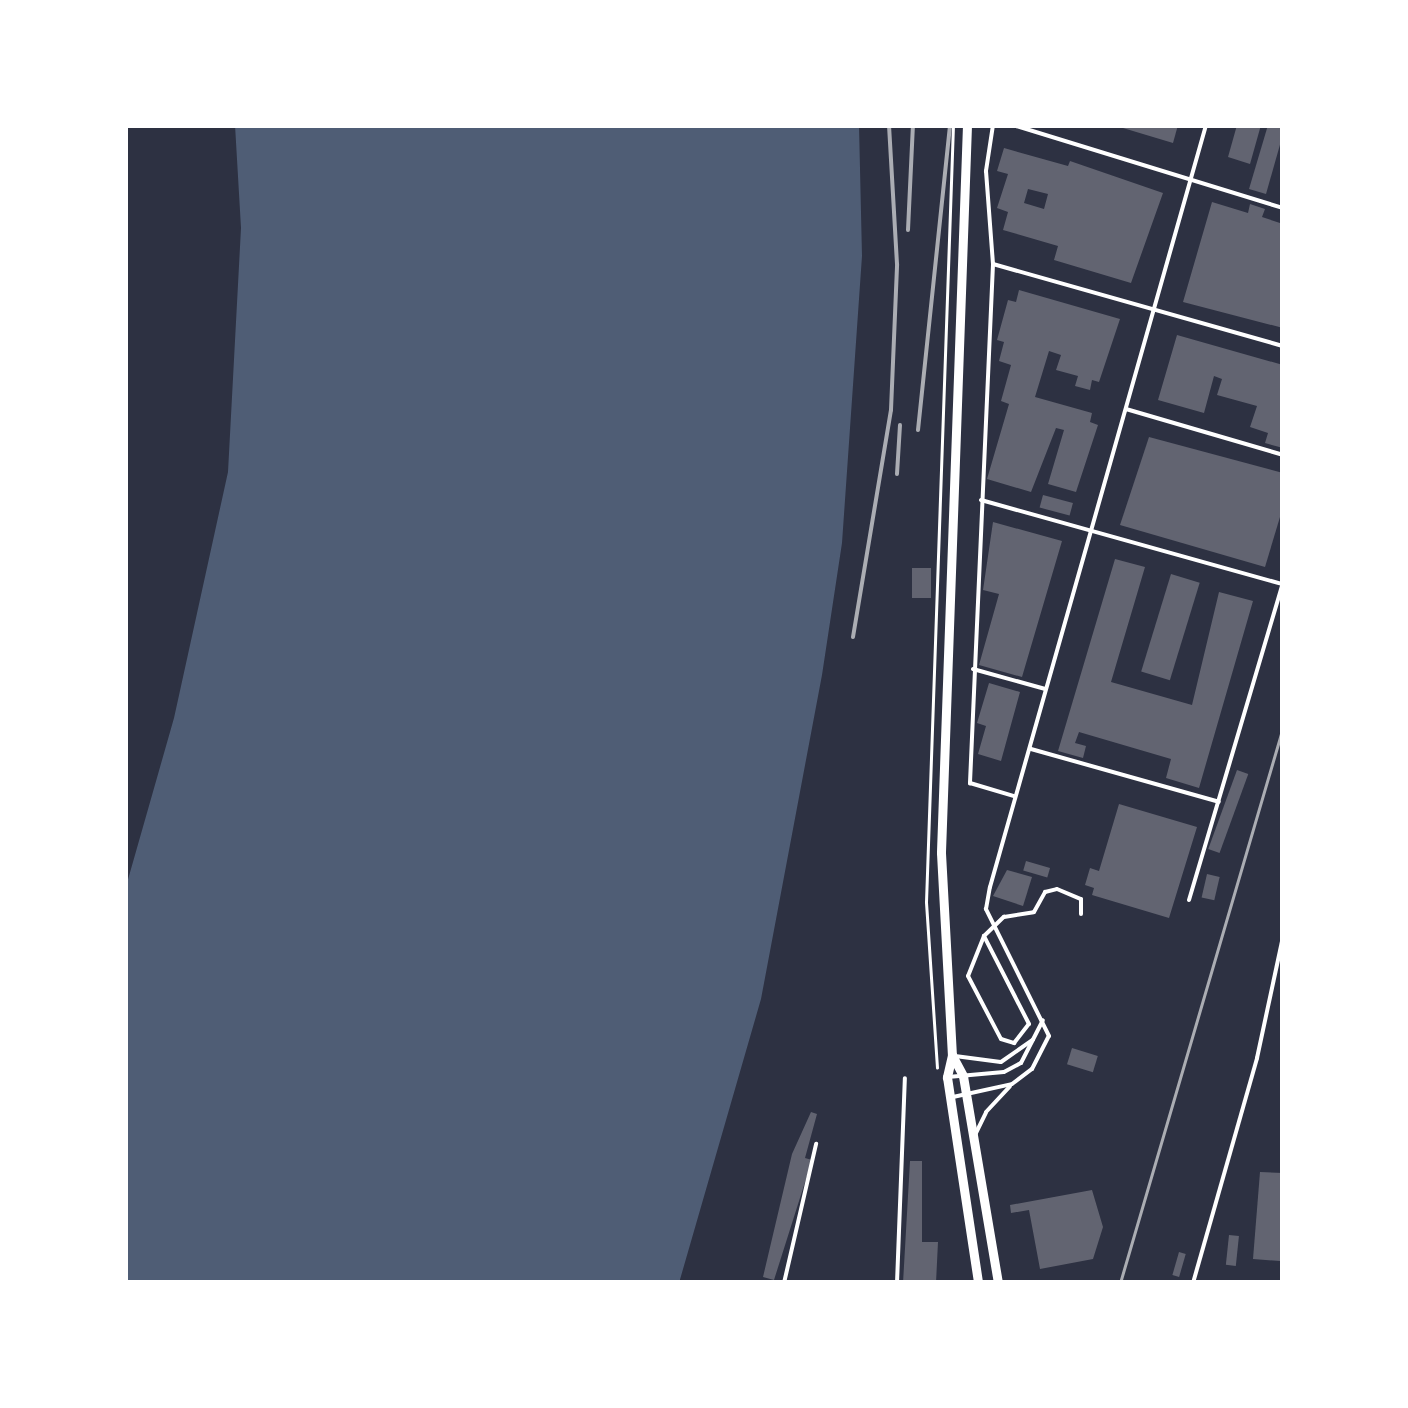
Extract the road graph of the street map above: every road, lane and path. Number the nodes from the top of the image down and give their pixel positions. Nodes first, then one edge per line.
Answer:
1 (953, 125) edge
2 (966, 125) edge
3 (993, 125) edge
4 (1014, 125) edge
5 (1206, 125) edge
6 (1023, 127) edge
7 (1191, 180) junction
8 (1283, 208) edge
9 (993, 264) junction
10 (1155, 310) junction
11 (1283, 346) edge
12 (1126, 409) junction
13 (1283, 455) edge
14 (981, 500) junction
15 (1090, 531) junction
16 (1283, 583) edge
17 (974, 669) junction
18 (1045, 690) junction
19 (1030, 748) junction
20 (1015, 796) junction
21 (1219, 802) junction
22 (1189, 900) dead end
23 (1080, 914) dead end
24 (994, 923) junction
25 (984, 936) junction
26 (1283, 937) edge
27 (1043, 1020) junction
28 (1036, 1037) junction
29 (952, 1055) junction
30 (963, 1076) junction
31 (942, 1077) junction
32 (905, 1078) dead end
33 (1012, 1084) junction
34 (966, 1096) junction
35 (948, 1098) junction
36 (974, 1139) junction
37 (816, 1144) dead end
38 (784, 1283) edge
39 (897, 1283) edge
40 (978, 1283) edge
41 (998, 1283) edge
42 (1193, 1283) edge

1 - 31 path
2 - 29 main road
3 - 9 lane
4 - 6 lane
5 - 7 lane
6 - 7 lane
7 - 8 lane
7 - 10 lane
9 - 10 lane
9 - 14 lane
10 - 11 lane
10 - 12 lane
12 - 13 lane
12 - 15 lane
14 - 15 lane
14 - 17 lane
15 - 16 lane
15 - 18 lane
16 - 21 lane
17 - 18 lane
17 - 20 lane
18 - 19 lane
19 - 20 lane
19 - 21 lane
20 - 24 lane
21 - 22 lane
23 - 24 lane
24 - 25 lane
24 - 27 lane
25 - 25 lane
26 - 42 lane
27 - 28 lane
27 - 33 lane
28 - 29 lane
28 - 30 lane
29 - 30 main road
29 - 31 main road
30 - 31 lane
30 - 34 main road
31 - 35 main road
32 - 39 lane
33 - 34 lane
33 - 36 lane
34 - 35 lane
34 - 36 main road
35 - 40 main road
36 - 41 main road
37 - 38 lane

